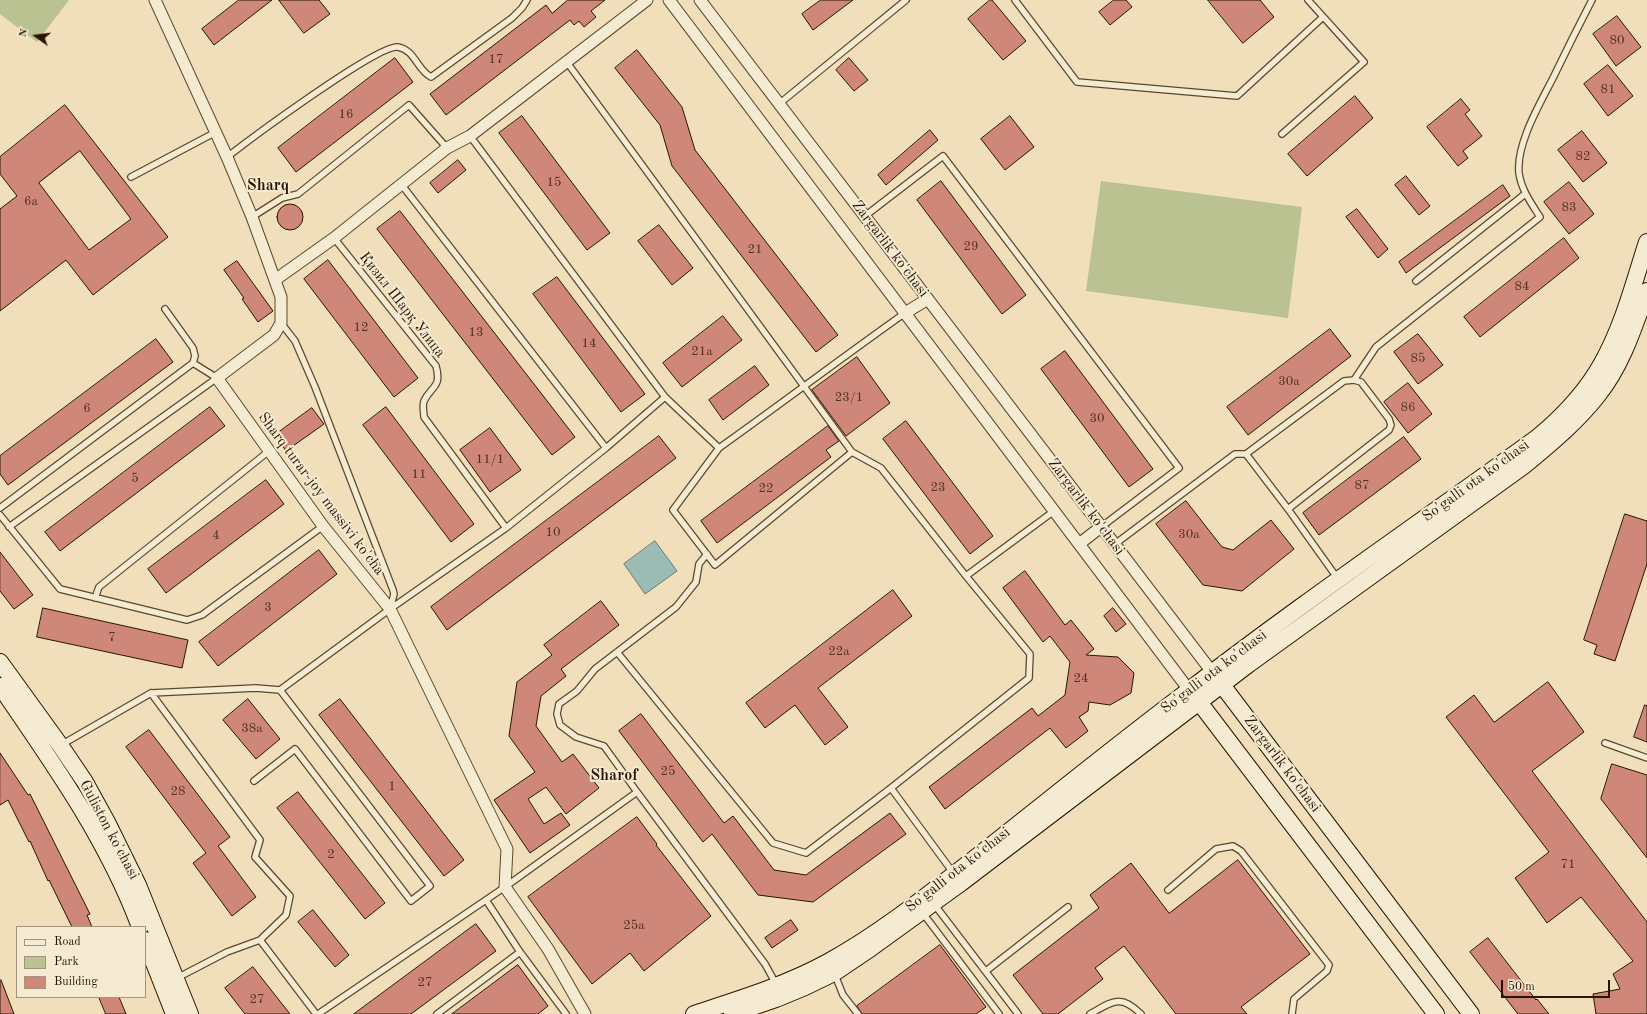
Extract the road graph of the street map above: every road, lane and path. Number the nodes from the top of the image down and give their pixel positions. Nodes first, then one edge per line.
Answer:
1 (155, 0) edge
2 (527, 0) edge
3 (647, 0) edge
4 (669, 0) edge
5 (700, 0) edge
6 (906, 0) edge
7 (1015, 0) edge
8 (1308, 0) edge
9 (1592, 0) edge
10 (1323, 17) junction
11 (566, 61) junction
12 (779, 104) junction
13 (216, 132) junction
14 (1282, 134) dead end
15 (470, 136) junction
16 (447, 148) junction
17 (227, 157) junction
18 (130, 177) dead end
19 (401, 184) junction
20 (1525, 194) junction
21 (865, 216) junction
22 (252, 217) junction
23 (334, 238) junction
24 (1647, 242) edge
25 (275, 280) junction
26 (1416, 281) dead end
27 (1647, 291) edge
28 (928, 299) junction
29 (165, 310) dead end
30 (905, 313) junction
31 (281, 323) junction
32 (193, 363) junction
33 (217, 378) junction
34 (1354, 380) junction
35 (804, 388) junction
36 (665, 397) junction
37 (606, 448) junction
38 (719, 448) junction
39 (269, 451) junction
40 (852, 452) junction
41 (1246, 454) junction
42 (0, 508) edge
43 (1288, 509) junction
44 (1054, 511) junction
45 (0, 515) edge
46 (323, 526) junction
47 (1101, 527) junction
48 (9, 528) junction
49 (506, 528) junction
50 (1079, 544) junction
51 (1115, 544) junction
52 (707, 554) junction
53 (966, 576) junction
54 (1338, 580) junction
55 (95, 598) junction
56 (390, 609) junction
57 (617, 652) junction
58 (2, 669) edge
59 (1217, 679) junction
60 (0, 686) edge
61 (280, 690) junction
62 (151, 693) junction
63 (1194, 696) junction
64 (1604, 743) dead end
65 (53, 750) junction
66 (1647, 758) edge
67 (254, 781) dead end
68 (891, 788) junction
69 (637, 792) junction
70 (958, 879) junction
71 (505, 886) junction
72 (1168, 890) dead end
73 (486, 900) junction
74 (1068, 907) dead end
75 (928, 908) junction
76 (140, 926) edge
77 (260, 940) junction
78 (146, 942) edge
79 (520, 952) junction
80 (986, 971) junction
81 (834, 973) junction
82 (169, 982) junction
83 (777, 986) junction
84 (184, 1014) edge
85 (317, 1014) edge
86 (437, 1014) edge
87 (566, 1014) edge
88 (585, 1014) edge
89 (694, 1014) edge
90 (732, 1014) edge
91 (858, 1014) edge
92 (998, 1014) edge
93 (1018, 1014) edge
94 (1090, 1014) edge
95 (1141, 1014) edge
96 (1292, 1014) edge
97 (1436, 1014) edge
98 (1471, 1014) edge

1 - 13 street
2 - 17 lane
3 - 11 street
4 - 30 street, Zargarlik ko'chasi
5 - 12 street, Zargarlik ko'chasi
6 - 12 lane
7 - 10 lane
8 - 10 lane
9 - 20 lane
10 - 14 lane
11 - 15 street
11 - 35 lane
12 - 21 street, Zargarlik ko'chasi
13 - 17 street
13 - 18 lane
15 - 16 street
15 - 36 lane
16 - 19 street
16 - 22 lane
17 - 22 street
19 - 23 street
19 - 37 lane
20 - 26 lane
20 - 34 lane
21 - 28 street, Zargarlik ko'chasi
21 - 47 lane
22 - 25 street
23 - 25 street
23 - 49 lane, Қизил Шарқ Улица
24 - 54 main road, So'galli ota ko'chasi
25 - 31 street
27 - 59 main road, So'galli ota ko'chasi
28 - 30 street
28 - 47 street, Zargarlik ko'chasi
29 - 32 lane
30 - 35 lane
30 - 44 street, Zargarlik ko'chasi
31 - 33 street
31 - 56 lane
32 - 33 lane
32 - 42 lane
33 - 39 street, Sharq turar-joy massivi ko'cha
33 - 48 lane
34 - 41 lane
34 - 43 lane
35 - 38 lane
35 - 40 lane
36 - 37 lane
36 - 38 lane
37 - 49 lane
38 - 52 lane
39 - 46 street, Sharq turar-joy massivi ko'cha
39 - 55 lane
40 - 52 lane
40 - 53 lane
41 - 43 lane
41 - 51 lane
43 - 54 lane
44 - 50 street, Zargarlik ko'chasi
44 - 53 lane
45 - 48 lane
46 - 55 lane
46 - 56 street, Sharq turar-joy massivi ko'cha
47 - 50 street
47 - 51 street, Zargarlik ko'chasi
48 - 55 lane
49 - 56 lane
50 - 63 street, Zargarlik ko'chasi
51 - 59 street, Zargarlik ko'chasi
52 - 57 lane
53 - 68 lane
54 - 59 main road, So'galli ota ko'chasi
56 - 61 lane
56 - 71 street, Sharq turar-joy massivi ko'cha
57 - 68 lane
57 - 69 lane
58 - 65 main road, Guliston ko'chasi
59 - 63 main road, So'galli ota ko'chasi
59 - 98 main road, Zargarlik ko'chasi
60 - 65 main road, Guliston ko'chasi
61 - 62 lane
61 - 67 lane
62 - 65 lane
62 - 77 lane
63 - 70 main road, So'galli ota ko'chasi
63 - 97 main road, Zargarlik ko'chasi
64 - 66 lane
65 - 76 main road, Guliston ko'chasi
65 - 82 main road, Guliston ko'chasi
68 - 70 lane
69 - 71 lane
69 - 83 lane
70 - 75 main road, So'galli ota ko'chasi
70 - 83 main road, So'galli ota ko'chasi
71 - 73 lane
71 - 88 street
72 - 96 lane
73 - 79 lane
73 - 85 lane
74 - 80 lane
75 - 80 lane
75 - 81 main road, So'galli ota ko'chasi
75 - 92 lane
77 - 82 lane
77 - 85 lane
78 - 82 main road, Guliston ko'chasi
79 - 86 lane
79 - 87 lane
80 - 93 lane
81 - 90 main road, So'galli ota ko'chasi
81 - 91 lane
82 - 84 main road, Guliston ko'chasi
83 - 89 main road, So'galli ota ko'chasi
94 - 95 lane

